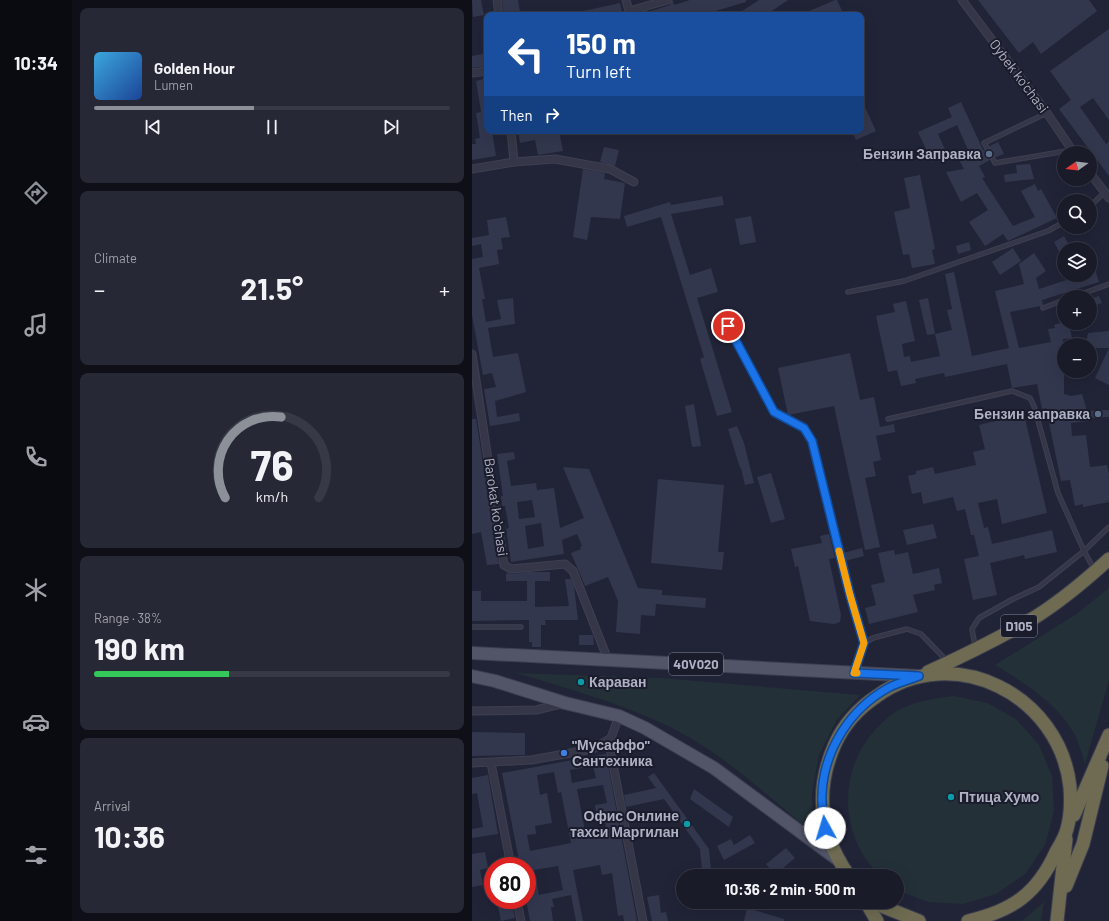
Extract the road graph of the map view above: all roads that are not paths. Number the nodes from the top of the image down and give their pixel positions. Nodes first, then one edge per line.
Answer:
1 (497, 0) edge
2 (626, 0) edge
3 (668, 0) edge
4 (962, 0) edge
5 (499, 12) edge
6 (484, 71) edge
7 (472, 73) edge
8 (1047, 113) junction
9 (511, 134) edge
10 (1069, 146) edge
11 (987, 148) dead end
12 (1057, 154) edge
13 (993, 159) dead end
14 (514, 162) junction
15 (472, 169) edge
16 (634, 182) dead end
17 (1097, 182) edge
18 (1107, 195) edge
19 (1097, 201) edge
20 (1057, 226) edge
21 (1109, 284) edge
22 (1092, 290) edge
23 (848, 292) dead end
24 (1057, 303) edge
25 (1043, 308) dead end
26 (728, 326) dead end
27 (472, 354) edge
28 (888, 419) dead end
29 (1109, 527) edge
30 (1084, 551) junction
31 (1109, 559) edge
32 (1095, 572) junction
33 (472, 627) edge
34 (521, 627) dead end
35 (864, 643) junction
36 (975, 650) junction
37 (472, 654) edge
38 (608, 660) junction
39 (948, 662) junction
40 (854, 673) junction
41 (472, 676) edge
42 (919, 676) junction
43 (565, 703) junction
44 (472, 711) edge
45 (619, 716) junction
46 (1109, 735) edge
47 (611, 738) junction
48 (1109, 740) edge
49 (472, 763) edge
50 (491, 763) junction
51 (1067, 829) junction
52 (509, 857) edge
53 (837, 858) junction
54 (844, 869) edge
55 (1060, 899) junction
56 (519, 909) edge
57 (870, 909) edge
58 (889, 909) edge
59 (521, 921) edge
60 (643, 921) edge
61 (877, 921) edge
62 (919, 921) edge
63 (968, 921) edge
64 (1057, 921) edge

1 - 5 street
2 - 3 street
4 - 8 street, Oybek ko'chasi
6 - 7 street
8 - 10 street, Oybek ko'chasi
8 - 11 lane
9 - 14 street
12 - 13 lane
14 - 15 street
14 - 16 street
17 - 18 street
18 - 19 lane
20 - 23 lane
21 - 22 lane
24 - 25 lane
26 - 35 lane
27 - 38 street, Barokat koʻchasi
28 - 30 lane
29 - 30 lane
30 - 32 lane
30 - 36 lane
31 - 32 highway, D105
32 - 36 highway, D105
33 - 34 lane
35 - 39 lane
35 - 40 lane
36 - 39 highway, D105
37 - 38 main road, 40V020
38 - 40 main road, 40V020
39 - 42 highway, D105
40 - 42 main road, 40V020
41 - 43 main road
42 - 51 highway
42 - 53 highway
43 - 44 street
43 - 45 main road
45 - 47 street
45 - 53 main road
46 - 51 highway
47 - 50 street
47 - 60 street
48 - 55 highway
49 - 50 street
50 - 52 street
51 - 55 highway
51 - 63 highway
53 - 54 highway
55 - 64 highway
56 - 59 street
57 - 61 highway
58 - 62 highway

